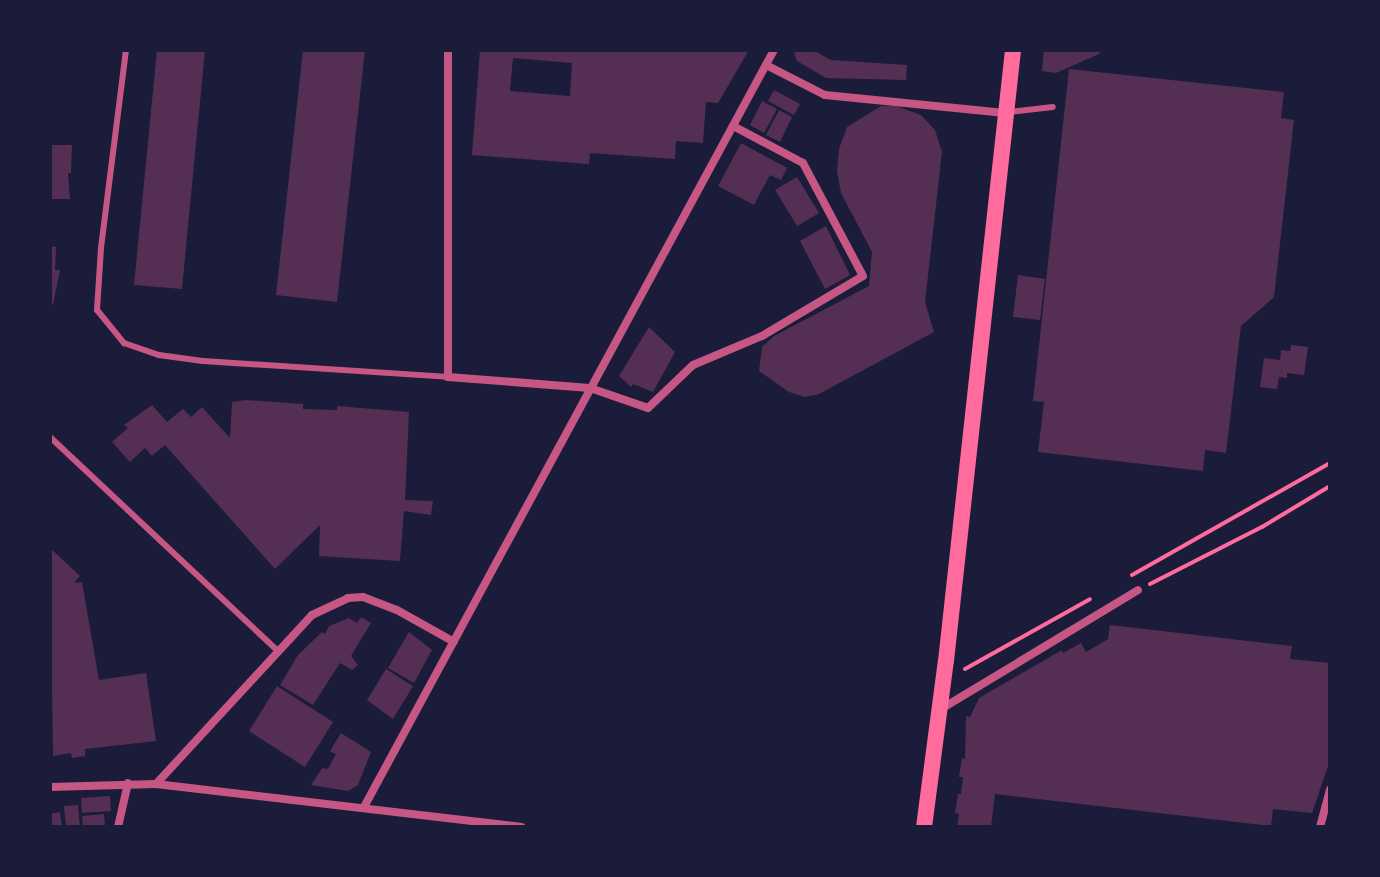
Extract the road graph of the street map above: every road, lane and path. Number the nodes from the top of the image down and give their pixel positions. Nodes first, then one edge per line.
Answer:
1 (126, 50) edge
2 (448, 50) edge
3 (774, 50) edge
4 (1013, 50) edge
5 (766, 65) junction
6 (1053, 107) dead end
7 (1005, 113) junction
8 (733, 126) junction
9 (448, 377) junction
10 (590, 388) junction
11 (50, 437) edge
12 (1330, 486) edge
13 (1138, 590) joint
14 (454, 642) junction
15 (278, 651) junction
16 (942, 700) junction
17 (128, 783) junction
18 (156, 784) junction
19 (50, 787) edge
20 (1330, 789) edge
21 (364, 807) junction
22 (118, 827) edge
23 (521, 827) edge
24 (924, 827) edge
25 (1320, 827) edge

1 - 9 lane
2 - 9 street
3 - 5 street
4 - 7 main road
5 - 7 street
5 - 8 street
6 - 7 lane
7 - 16 main road
8 - 10 street
8 - 10 street
9 - 10 street
10 - 14 street
11 - 15 lane
12 - 13 path
13 - 16 street
14 - 15 street
14 - 21 street
15 - 18 street
16 - 24 main road
17 - 18 street
17 - 19 street
17 - 22 street
18 - 21 street
20 - 25 street
21 - 23 street

